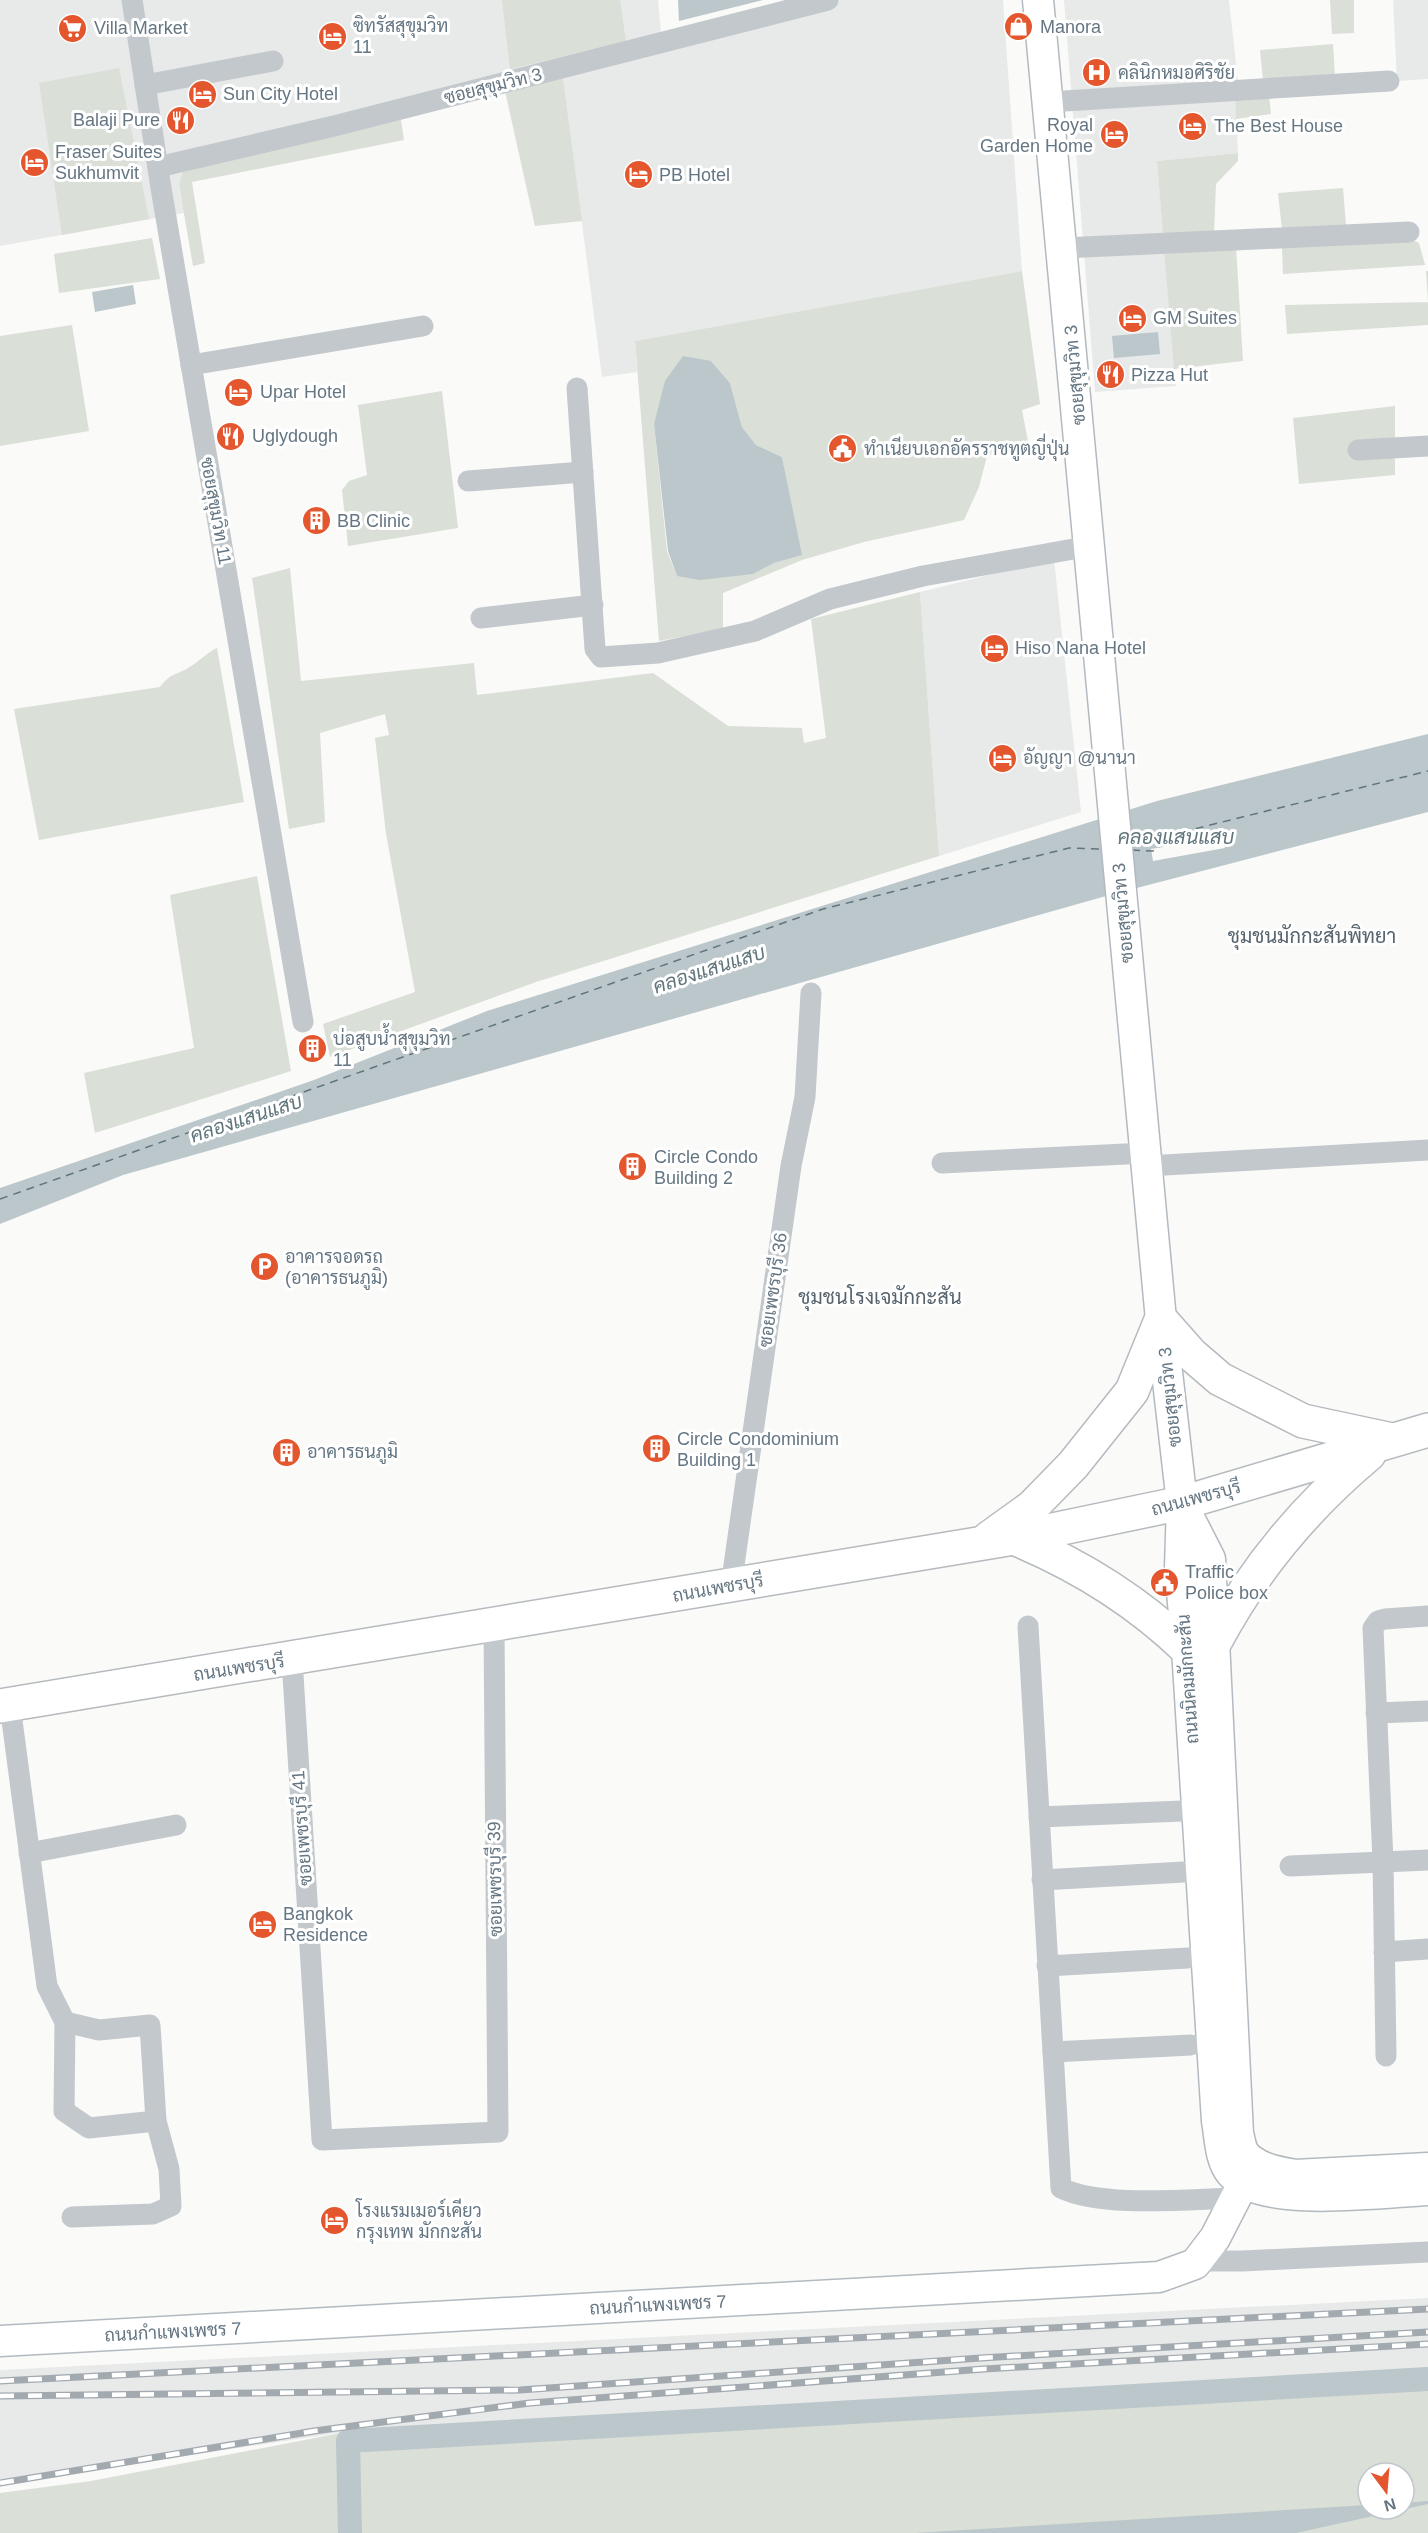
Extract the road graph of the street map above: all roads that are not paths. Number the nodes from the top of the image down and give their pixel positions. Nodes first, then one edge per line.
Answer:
1 (132, 0) edge
2 (828, 0) edge
3 (1038, 0) edge
4 (273, 61) dead end
5 (1389, 81) dead end
6 (145, 85) junction
7 (1048, 102) junction
8 (158, 167) junction
9 (1409, 232) dead end
10 (1063, 248) junction
11 (423, 326) dead end
12 (191, 365) junction
13 (577, 388) dead end
14 (1428, 446) edge
15 (1358, 450) dead end
16 (583, 472) junction
17 (468, 481) dead end
18 (1090, 546) junction
19 (593, 605) junction
20 (482, 618) dead end
21 (811, 993) dead end
22 (303, 1022) dead end
23 (1428, 1150) edge
24 (1147, 1159) junction
25 (942, 1163) dead end
26 (1161, 1320) junction
27 (1428, 1430) edge
28 (1387, 1443) junction
29 (1182, 1503) junction
30 (998, 1540) junction
31 (730, 1586) junction
32 (1428, 1616) edge
33 (494, 1626) junction
34 (1028, 1626) dead end
35 (1202, 1644) junction
36 (292, 1659) junction
37 (5, 1705) edge
38 (1428, 1711) edge
39 (1376, 1713) junction
40 (1182, 1811) dead end
41 (1039, 1817) junction
42 (176, 1825) dead end
43 (29, 1853) junction
44 (1428, 1860) edge
45 (1383, 1863) junction
46 (1290, 1866) dead end
47 (1184, 1872) dead end
48 (1042, 1880) junction
49 (1428, 1949) edge
50 (1384, 1952) junction
51 (1188, 1958) dead end
52 (1047, 1966) junction
53 (65, 2022) junction
54 (1191, 2045) dead end
55 (1053, 2052) junction
56 (1386, 2056) dead end
57 (156, 2121) junction
58 (322, 2140) joint
59 (1428, 2168) edge
60 (1244, 2181) junction
61 (1428, 2190) edge
62 (72, 2217) dead end
63 (1428, 2252) edge
64 (1198, 2260) junction
65 (0, 2341) edge

1 - 6 street, ซอยสุขุมวิท 11
2 - 8 street, ซอยสุขุมวิท 3
3 - 7 street, ซอยสุขุมวิท 3
4 - 6 street
5 - 7 street
6 - 8 street, ซอยสุขุมวิท 11
7 - 10 street, ซอยสุขุมวิท 3
8 - 12 street, ซอยสุขุมวิท 11
9 - 10 street
10 - 18 street, ซอยสุขุมวิท 3
11 - 12 street
12 - 22 street, ซอยสุขุมวิท 11
13 - 16 street
14 - 15 street
16 - 17 street
16 - 19 street
18 - 19 street
18 - 24 street, ซอยสุขุมวิท 3
19 - 20 street
21 - 31 street, ซอยเพชรบุรี 36
23 - 24 street
24 - 25 street
24 - 26 street, ซอยสุขุมวิท 3
26 - 28 main road
26 - 29 street, ซอยสุขุมวิท 3
26 - 30 main road
27 - 28 main road, ถนนเพชรบุรี
28 - 29 main road, ถนนเพชรบุรี
28 - 35 main road
29 - 30 main road, ถนนเพชรบุรี
29 - 35 street, ถนนนิคมมักกะสัน
30 - 31 main road, ถนนเพชรบุรี
30 - 35 main road
31 - 33 main road, ถนนเพชรบุรี
32 - 39 street
33 - 36 main road, ถนนเพชรบุรี
33 - 58 street, ซอยเพชรบุรี 39
34 - 41 street
35 - 60 street, ถนนนิคมมักกะสัน
36 - 37 main road, ถนนเพชรบุรี
36 - 58 street, ซอยเพชรบุรี 41
37 - 43 street
38 - 39 street
39 - 45 street
40 - 41 street
41 - 48 street
42 - 43 street
43 - 53 street
44 - 45 street
45 - 46 street
45 - 50 street
47 - 48 street
48 - 52 street
49 - 50 street
50 - 56 street
51 - 52 street
52 - 55 street
53 - 57 street
53 - 57 street
54 - 55 street
55 - 60 street
57 - 62 street
59 - 60 street
60 - 61 street
60 - 64 street, ถนนกำแพงเพชร 7
63 - 64 street
64 - 65 street, ถนนกำแพงเพชร 7

